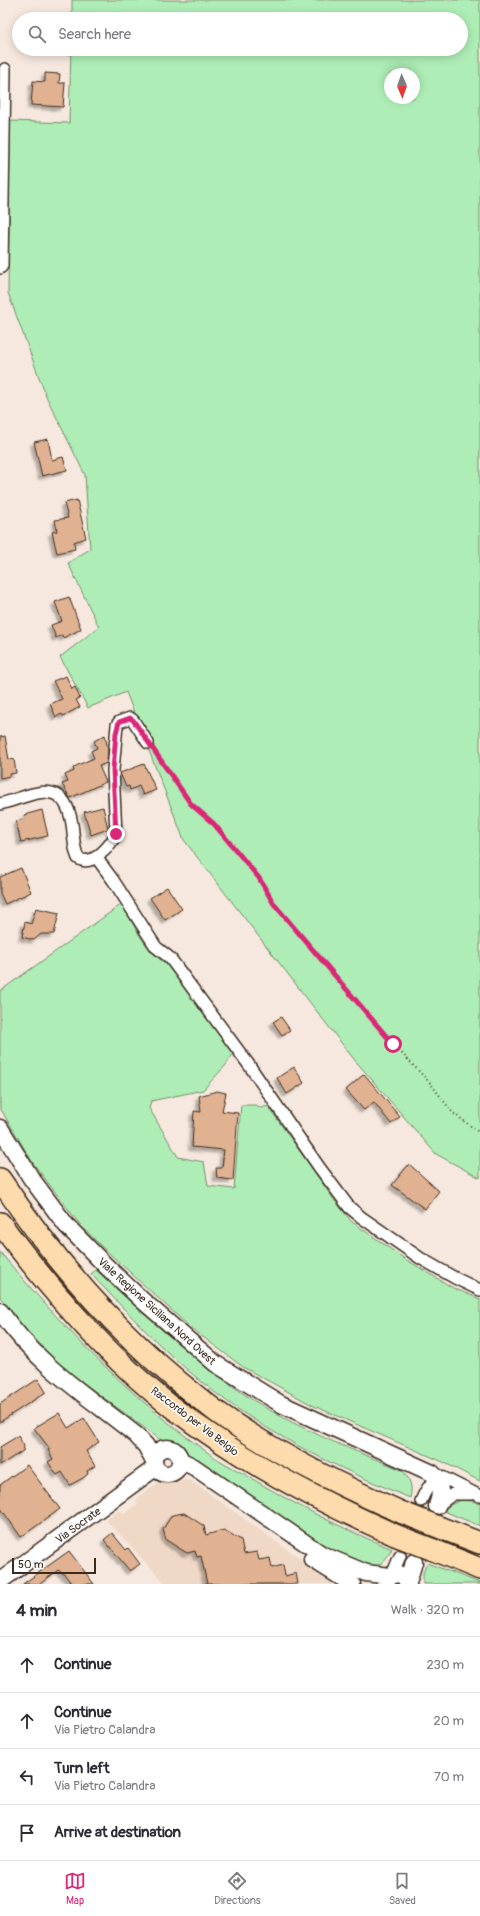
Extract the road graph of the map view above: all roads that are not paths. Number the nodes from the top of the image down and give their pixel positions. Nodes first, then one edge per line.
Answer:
1 (5, 69) dead end
2 (0, 268) edge
3 (148, 743) road end
4 (0, 804) edge
5 (96, 857) junction
6 (0, 1128) edge
7 (0, 1178) edge
8 (0, 1223) edge
9 (480, 1290) edge
10 (0, 1311) edge
11 (154, 1464) junction
12 (178, 1466) junction
13 (425, 1469) junction
14 (438, 1481) junction
15 (455, 1483) junction
16 (480, 1496) edge
17 (421, 1501) tunnel mouth
18 (437, 1506) joint
19 (480, 1543) edge
20 (407, 1559) joint
21 (480, 1569) edge
22 (389, 1578) edge
23 (0, 1581) edge
24 (408, 1583) edge
25 (352, 1584) edge

1 - 2 street
3 - 5 street
4 - 5 street
5 - 9 street
6 - 13 street, Viale Regione Siciliana Nord Ovest
7 - 19 highway, Raccordo per Via Belgio, bridge
8 - 21 highway, Raccordo per Via Belgio, bridge
10 - 11 street
11 - 12 street
11 - 12 street
11 - 23 street, Via Socrate
12 - 22 street
12 - 25 street
13 - 14 street, Viale Regione Siciliana Nord Ovest
13 - 15 street, Viale Regione Siciliana Nord Ovest
14 - 15 street, Viale Regione Siciliana Nord Ovest
14 - 17 street
14 - 18 street, Viale Regione Siciliana Nord Ovest
15 - 16 street, Viale Regione Siciliana Nord Ovest
16 - 18 street, Viale Regione Siciliana Nord Ovest
20 - 22 street
20 - 24 street
22 - 24 street

